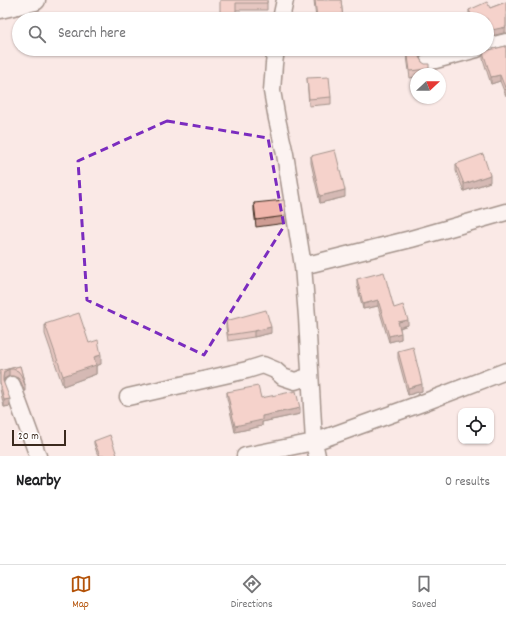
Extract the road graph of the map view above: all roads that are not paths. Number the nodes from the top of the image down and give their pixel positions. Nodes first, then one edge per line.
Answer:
1 (34, 0) edge
2 (285, 0) edge
3 (0, 8) edge
4 (282, 12) edge
5 (506, 42) edge
6 (494, 45) edge
7 (275, 56) edge
8 (451, 56) edge
9 (428, 62) edge
10 (506, 212) edge
11 (303, 266) junction
12 (506, 371) edge
13 (310, 376) junction
14 (12, 385) dead end
15 (128, 397) dead end
16 (316, 449) edge
17 (38, 456) edge
18 (245, 456) edge

1 - 3 street
2 - 4 street
5 - 6 street
7 - 11 street
8 - 9 street
10 - 11 street
11 - 13 street
12 - 16 street
13 - 15 street
13 - 16 street
14 - 17 street
16 - 18 street

